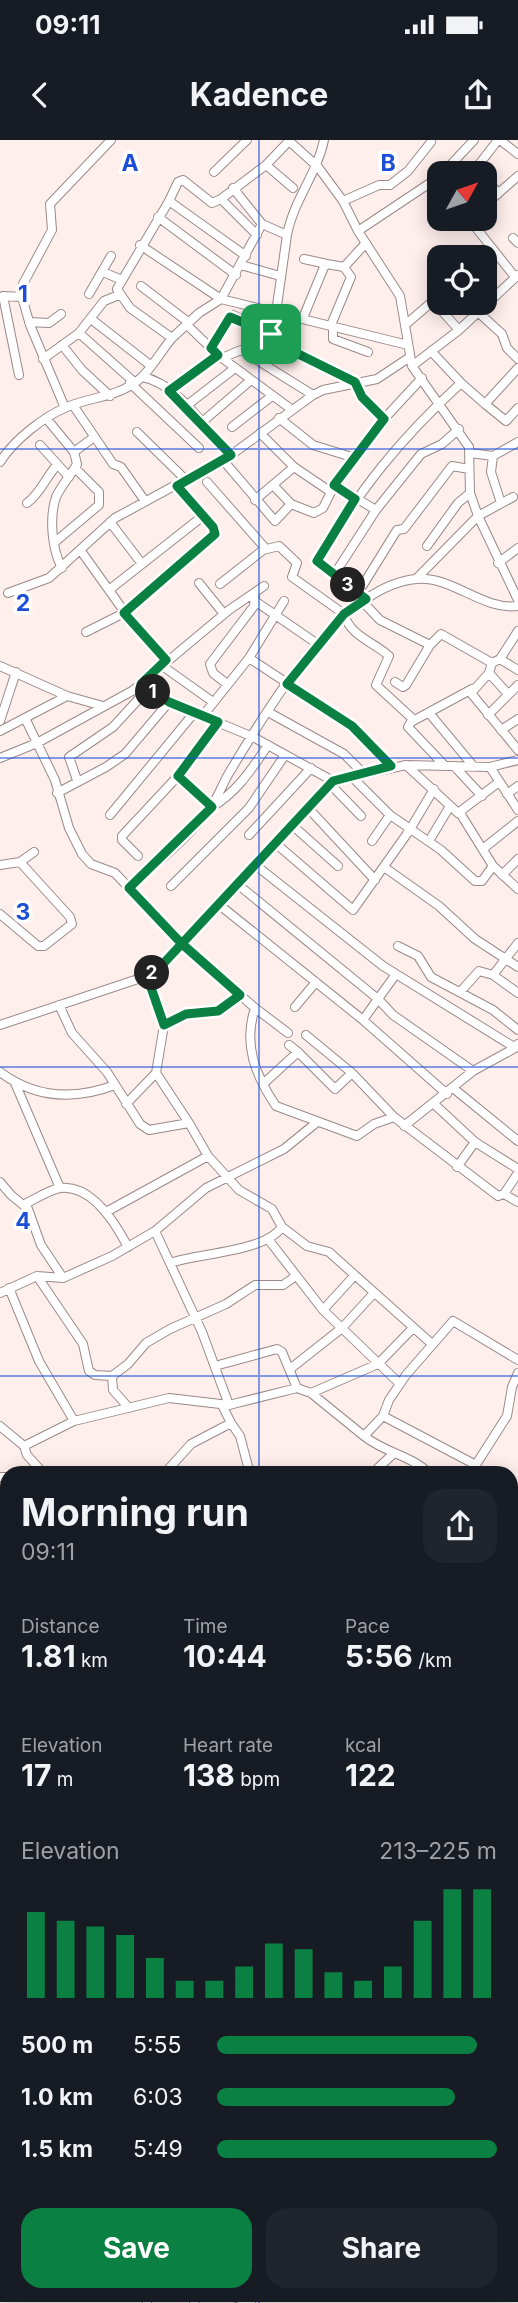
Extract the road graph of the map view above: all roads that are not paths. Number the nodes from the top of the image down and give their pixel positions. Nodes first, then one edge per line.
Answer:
1 (111, 140) edge
2 (247, 140) edge
3 (324, 140) edge
4 (474, 140) edge
5 (499, 140) edge
6 (288, 141) edge
7 (431, 141) edge
8 (518, 154) edge
9 (454, 161) edge
10 (488, 161) edge
11 (266, 165) junction
12 (318, 166) junction
13 (214, 172) dead end
14 (518, 176) edge
15 (427, 185) edge
16 (233, 188) junction
17 (293, 188) dead end
18 (498, 194) edge
19 (221, 199) junction
20 (169, 201) junction
21 (343, 201) junction
22 (158, 217) junction
23 (262, 224) junction
24 (358, 231) junction
25 (479, 231) edge
26 (257, 235) junction
27 (287, 235) junction
28 (366, 243) junction
29 (140, 245) junction
30 (111, 256) dead end
31 (246, 256) junction
32 (304, 258) dead end
33 (327, 264) junction
34 (241, 265) junction
35 (344, 267) junction
36 (103, 272) junction
37 (236, 275) junction
38 (280, 276) junction
39 (516, 276) edge
40 (122, 280) junction
41 (141, 286) dead end
42 (89, 294) dead end
43 (497, 294) edge
44 (119, 295) junction
45 (1, 297) edge
46 (22, 297) junction
47 (221, 299) junction
48 (61, 314) dead end
49 (278, 314) junction
50 (475, 315) edge
51 (481, 315) edge
52 (303, 318) junction
53 (91, 319) junction
54 (29, 322) junction
55 (187, 323) junction
56 (405, 324) junction
57 (332, 325) junction
58 (459, 330) junction
59 (79, 333) junction
60 (271, 334) junction
61 (172, 338) junction
62 (62, 345) junction
63 (408, 345) junction
64 (211, 348) junction
65 (431, 351) junction
66 (368, 352) dead end
67 (220, 356) junction
68 (43, 359) junction
69 (518, 359) edge
70 (411, 362) junction
71 (150, 365) junction
72 (235, 368) junction
73 (518, 368) edge
74 (19, 375) dead end
75 (422, 378) junction
76 (135, 380) junction
77 (251, 380) junction
78 (355, 382) junction
79 (461, 383) junction
80 (169, 391) junction
81 (313, 395) junction
82 (110, 396) junction
83 (272, 396) junction
84 (440, 403) junction
85 (485, 404) junction
86 (69, 406) junction
87 (186, 406) junction
88 (518, 408) edge
89 (291, 410) junction
90 (46, 418) junction
91 (279, 418) junction
92 (384, 419) junction
93 (201, 422) junction
94 (232, 427) dead end
95 (459, 429) junction
96 (137, 432) dead end
97 (260, 433) junction
98 (94, 437) junction
99 (518, 442) edge
100 (0, 443) edge
101 (40, 445) dead end
102 (199, 448) dead end
103 (7, 451) junction
104 (74, 453) junction
105 (470, 453) junction
106 (493, 456) junction
107 (226, 457) junction
108 (355, 458) junction
109 (0, 462) edge
110 (57, 466) junction
111 (294, 467) junction
112 (75, 468) junction
113 (469, 469) junction
114 (69, 477) junction
115 (186, 480) junction
116 (207, 482) dead end
117 (177, 486) junction
118 (274, 486) junction
119 (333, 489) junction
120 (470, 494) junction
121 (513, 497) dead end
122 (355, 499) junction
123 (255, 500) junction
124 (145, 501) junction
125 (27, 503) dead end
126 (501, 503) junction
127 (291, 504) junction
128 (376, 510) junction
129 (202, 516) junction
130 (478, 516) junction
131 (110, 522) junction
132 (55, 542) junction
133 (427, 546) dead end
134 (266, 549) junction
135 (80, 551) junction
136 (517, 552) edge
137 (498, 563) junction
138 (142, 564) junction
139 (62, 568) junction
140 (334, 575) junction
141 (416, 579) junction
142 (199, 583) dead end
143 (220, 584) dead end
144 (264, 586) dead end
145 (109, 590) junction
146 (8, 593) dead end
147 (255, 597) junction
148 (362, 598) junction
149 (518, 600) edge
150 (284, 601) dead end
151 (518, 606) edge
152 (124, 613) junction
153 (224, 614) junction
154 (344, 614) junction
155 (274, 616) junction
156 (518, 631) edge
157 (86, 632) dead end
158 (319, 645) junction
159 (430, 645) junction
160 (249, 658) junction
161 (496, 661) junction
162 (164, 662) junction
163 (0, 666) edge
164 (518, 670) edge
165 (16, 672) junction
166 (489, 673) junction
167 (395, 682) dead end
168 (227, 684) junction
169 (287, 684) junction
170 (518, 685) edge
171 (144, 686) junction
172 (472, 690) junction
173 (508, 694) junction
174 (67, 696) junction
175 (169, 702) junction
176 (213, 702) junction
177 (103, 706) junction
178 (268, 712) junction
179 (430, 714) junction
180 (198, 715) junction
181 (488, 715) junction
182 (25, 718) junction
183 (518, 719) edge
184 (414, 720) junction
185 (0, 721) edge
186 (218, 722) junction
187 (502, 730) junction
188 (0, 731) edge
189 (253, 737) junction
190 (37, 743) junction
191 (268, 745) junction
192 (517, 746) edge
193 (285, 755) junction
194 (0, 758) edge
195 (518, 760) edge
196 (405, 765) junction
197 (391, 766) junction
198 (450, 766) junction
199 (474, 767) junction
200 (490, 767) junction
201 (311, 768) junction
202 (364, 774) junction
203 (178, 776) junction
204 (352, 777) junction
205 (77, 780) junction
206 (499, 782) junction
207 (332, 783) junction
208 (518, 786) edge
209 (433, 789) junction
210 (57, 793) junction
211 (507, 794) junction
212 (482, 796) junction
213 (450, 806) junction
214 (212, 807) junction
215 (309, 809) junction
216 (518, 810) edge
217 (460, 813) junction
218 (110, 814) dead end
219 (390, 815) junction
220 (361, 816) dead end
221 (518, 821) edge
222 (292, 825) junction
223 (409, 831) junction
224 (249, 835) dead end
225 (372, 841) dead end
226 (429, 841) junction
227 (274, 842) junction
228 (484, 848) junction
229 (34, 852) dead end
230 (138, 856) dead end
231 (518, 859) edge
232 (20, 862) junction
233 (254, 864) junction
234 (0, 865) edge
235 (338, 866) dead end
236 (494, 866) junction
237 (384, 867) junction
238 (502, 875) junction
239 (375, 880) junction
240 (236, 883) junction
241 (172, 886) dead end
242 (129, 888) junction
243 (518, 889) edge
244 (218, 904) junction
245 (0, 914) edge
246 (181, 943) junction
247 (518, 943) edge
248 (398, 946) dead end
249 (505, 958) junction
250 (518, 967) edge
251 (396, 974) junction
252 (493, 975) junction
253 (147, 976) junction
254 (316, 982) junction
255 (461, 991) junction
256 (518, 993) edge
257 (240, 995) junction
258 (378, 999) junction
259 (59, 1005) junction
260 (295, 1007) dead end
261 (254, 1008) junction
262 (363, 1020) junction
263 (0, 1025) edge
264 (164, 1025) junction
265 (518, 1030) edge
266 (289, 1033) dead end
267 (306, 1035) dead end
268 (289, 1045) dead end
269 (517, 1047) edge
270 (298, 1052) junction
271 (473, 1071) junction
272 (0, 1072) edge
273 (156, 1073) junction
274 (352, 1073) junction
275 (15, 1083) junction
276 (115, 1084) junction
277 (263, 1084) junction
278 (450, 1091) junction
279 (433, 1103) junction
280 (126, 1104) junction
281 (394, 1117) junction
282 (189, 1123) junction
283 (316, 1123) junction
284 (404, 1126) junction
285 (518, 1141) edge
286 (475, 1142) junction
287 (208, 1156) junction
288 (457, 1167) junction
289 (518, 1171) edge
290 (227, 1178) junction
291 (0, 1182) edge
292 (60, 1188) junction
293 (504, 1194) junction
294 (518, 1202) edge
295 (24, 1203) junction
296 (106, 1212) junction
297 (282, 1227) junction
298 (155, 1231) junction
299 (268, 1239) junction
300 (128, 1247) junction
301 (170, 1263) junction
302 (37, 1276) junction
303 (296, 1276) junction
304 (354, 1276) junction
305 (62, 1278) junction
306 (9, 1289) junction
307 (0, 1293) edge
308 (374, 1293) junction
309 (323, 1310) junction
310 (195, 1317) junction
311 (342, 1328) junction
312 (413, 1328) junction
313 (432, 1344) junction
314 (518, 1360) edge
315 (378, 1364) junction
316 (215, 1366) junction
317 (290, 1369) junction
318 (518, 1373) edge
319 (112, 1376) junction
320 (400, 1384) junction
321 (297, 1388) junction
322 (311, 1393) junction
323 (225, 1405) junction
324 (129, 1408) junction
325 (383, 1416) junction
326 (74, 1421) junction
327 (231, 1423) junction
328 (0, 1426) edge
329 (365, 1436) junction
330 (24, 1446) junction
331 (393, 1454) junction
332 (475, 1465) joint
333 (37, 1466) edge
334 (171, 1466) edge
335 (248, 1466) edge
336 (380, 1466) edge
337 (418, 1466) edge

1 - 46 street
2 - 13 street
3 - 12 street
4 - 9 street
5 - 8 street
5 - 10 street
6 - 11 street
6 - 12 street
7 - 21 street
11 - 16 street
11 - 17 street
12 - 21 street
12 - 27 street
14 - 18 street
15 - 24 street
16 - 19 street
16 - 23 street
19 - 20 street
19 - 26 street
20 - 22 street
20 - 31 street
21 - 24 street
22 - 29 street
22 - 37 street
23 - 26 street
23 - 27 street
24 - 28 street
25 - 39 street
26 - 31 street
27 - 38 street
28 - 35 street
28 - 56 street
29 - 40 street
29 - 47 street
30 - 36 street
31 - 34 street
32 - 33 street
33 - 35 street
33 - 52 street
34 - 37 street
34 - 38 street
35 - 57 street
36 - 40 street
36 - 42 street
37 - 47 street
38 - 49 street
39 - 43 street
40 - 44 street
41 - 55 street
44 - 53 street
44 - 61 street
45 - 46 street
45 - 74 street
46 - 54 street
47 - 49 street
47 - 55 street
48 - 54 street
49 - 52 street
49 - 60 street
50 - 58 street
51 - 69 street
52 - 57 street
53 - 59 street
53 - 71 street
54 - 68 street
55 - 61 street
55 - 64 street
56 - 58 street
56 - 63 street
57 - 63 street
57 - 66 street
58 - 65 street
59 - 62 street
59 - 76 street
60 - 64 street
60 - 78 street
61 - 71 street
62 - 68 street
62 - 82 street
63 - 70 street
64 - 67 street
65 - 70 street
65 - 79 street
67 - 72 street
67 - 80 street
67 - 81 street
68 - 86 street
70 - 75 street
70 - 78 street
71 - 76 street
72 - 77 street
72 - 87 street
73 - 85 street
75 - 84 street
75 - 92 street
76 - 80 street
76 - 82 street
76 - 102 street
77 - 83 street
77 - 93 street
78 - 81 street
78 - 92 street
79 - 84 street
79 - 85 street
80 - 87 street
81 - 89 street
82 - 86 street
83 - 89 street
83 - 94 street
84 - 95 street
84 - 122 street
85 - 88 street
86 - 90 street
86 - 98 street
87 - 93 street
89 - 91 street
90 - 103 street
90 - 104 street
91 - 97 street
91 - 108 street
92 - 108 street
93 - 107 street
95 - 105 street
95 - 128 street
96 - 115 street
97 - 107 street
97 - 111 street
98 - 104 street
98 - 124 street
99 - 106 street
100 - 103 street
101 - 110 street
103 - 109 street
104 - 112 street
105 - 106 street
105 - 113 street
106 - 126 street
107 - 115 street
107 - 123 street
108 - 119 street
110 - 114 street
110 - 125 street
111 - 118 street
111 - 119 street
112 - 114 street
112 - 132 street
113 - 120 street
113 - 148 street
114 - 132 street
115 - 117 street
116 - 134 street
117 - 124 street
117 - 129 street
118 - 123 street
118 - 127 street
119 - 122 street
119 - 127 street
120 - 130 street
120 - 133 street
121 - 126 street
122 - 128 street
122 - 140 street
123 - 127 street
124 - 131 street
126 - 130 street
128 - 140 street
129 - 138 street
129 - 152 street
130 - 137 street
130 - 141 street
131 - 135 street
131 - 138 street
132 - 139 street
134 - 143 street
134 - 154 street
135 - 139 street
135 - 145 street
136 - 137 street
137 - 149 street
138 - 145 street
139 - 146 street
140 - 148 street
141 - 148 street
141 - 151 street
142 - 153 street
144 - 147 street
145 - 152 street
147 - 153 street
147 - 155 street
147 - 168 street
148 - 154 street
148 - 159 street
150 - 155 street
152 - 157 street
152 - 162 street
153 - 162 street
154 - 158 street
154 - 184 street
155 - 158 street
155 - 160 street
156 - 161 street
158 - 169 street
159 - 161 street
159 - 167 street
160 - 168 street
160 - 169 street
161 - 164 street
161 - 166 street
162 - 171 street
162 - 176 street
163 - 165 street
165 - 174 street
165 - 185 street
166 - 172 street
166 - 173 street
168 - 176 street
169 - 178 street
169 - 197 street
170 - 173 street
171 - 175 street
171 - 177 street
171 - 205 street
172 - 179 street
172 - 181 street
173 - 181 street
174 - 177 street
174 - 182 street
175 - 180 street
175 - 205 street
176 - 180 street
177 - 190 street
178 - 189 street
178 - 202 street
179 - 184 street
179 - 199 street
180 - 186 street
180 - 218 street
181 - 187 street
182 - 188 street
182 - 190 street
183 - 187 street
184 - 198 street
186 - 189 street
186 - 203 street
187 - 192 street
189 - 191 street
189 - 214 street
190 - 194 street
190 - 210 street
191 - 193 street
191 - 214 street
193 - 201 street
193 - 241 street
195 - 200 street
196 - 197 street
196 - 198 street
196 - 209 street
197 - 202 street
198 - 199 street
198 - 212 street
199 - 200 street
200 - 206 street
201 - 207 street
201 - 224 street
202 - 204 street
203 - 214 street
203 - 230 street
204 - 207 street
204 - 219 street
205 - 210 street
206 - 211 street
206 - 212 street
207 - 215 street
207 - 220 street
208 - 211 street
209 - 213 street
209 - 223 street
210 - 242 street
211 - 216 street
212 - 217 street
213 - 217 street
213 - 226 street
214 - 242 street
215 - 222 street
215 - 239 street
217 - 228 street
219 - 223 street
219 - 225 street
221 - 228 street
222 - 227 street
222 - 235 street
223 - 226 street
223 - 237 street
226 - 236 street
227 - 233 street
227 - 239 street
228 - 236 street
229 - 232 street
231 - 238 street
232 - 234 street
232 - 245 street
233 - 240 street
233 - 251 street
236 - 238 street
237 - 239 street
237 - 249 street
238 - 243 street
240 - 244 street
240 - 258 street
242 - 246 street
244 - 246 street
244 - 254 street
246 - 253 street
246 - 257 street
247 - 249 street
248 - 255 street
249 - 250 street
249 - 252 street
251 - 258 street
251 - 269 street
252 - 255 street
252 - 256 street
253 - 259 street
253 - 264 street
254 - 260 street
254 - 262 street
255 - 265 street
257 - 261 street
257 - 264 street
258 - 262 street
258 - 271 street
259 - 263 street
259 - 276 street
261 - 266 street
261 - 277 street
262 - 278 street
264 - 273 street
267 - 274 street
268 - 270 street
269 - 271 street
270 - 274 street
270 - 277 street
271 - 278 street
272 - 275 street
273 - 280 street
273 - 282 street
274 - 281 street
275 - 276 street
275 - 292 street
276 - 280 street
277 - 283 street
278 - 279 street
278 - 285 street
279 - 284 street
279 - 286 street
280 - 282 street
281 - 283 street
281 - 284 street
282 - 287 street
283 - 290 street
284 - 288 street
286 - 288 street
286 - 289 street
287 - 290 street
287 - 296 street
288 - 293 street
289 - 293 street
290 - 297 street
290 - 298 street
291 - 295 street
292 - 295 street
292 - 296 street
293 - 294 street
295 - 305 street
296 - 300 street
297 - 299 street
297 - 304 street
298 - 300 street
298 - 301 street
299 - 301 street
299 - 303 street
300 - 305 street
301 - 310 street
302 - 305 street
302 - 306 street
302 - 319 street
303 - 309 street
303 - 310 street
304 - 308 street
304 - 309 street
306 - 307 street
306 - 326 street
308 - 311 street
308 - 312 street
309 - 311 street
310 - 316 street
310 - 319 street
311 - 315 street
311 - 317 street
312 - 313 street
312 - 315 street
313 - 314 street
313 - 320 street
315 - 320 street
315 - 322 street
316 - 317 street
316 - 323 street
317 - 321 street
318 - 332 street
319 - 324 street
320 - 325 street
321 - 322 street
321 - 323 street
322 - 329 street
323 - 324 street
323 - 327 street
324 - 326 street
325 - 329 street
325 - 332 street
326 - 330 street
327 - 334 street
327 - 335 street
328 - 330 street
329 - 331 street
330 - 333 street
331 - 336 street
331 - 337 street

